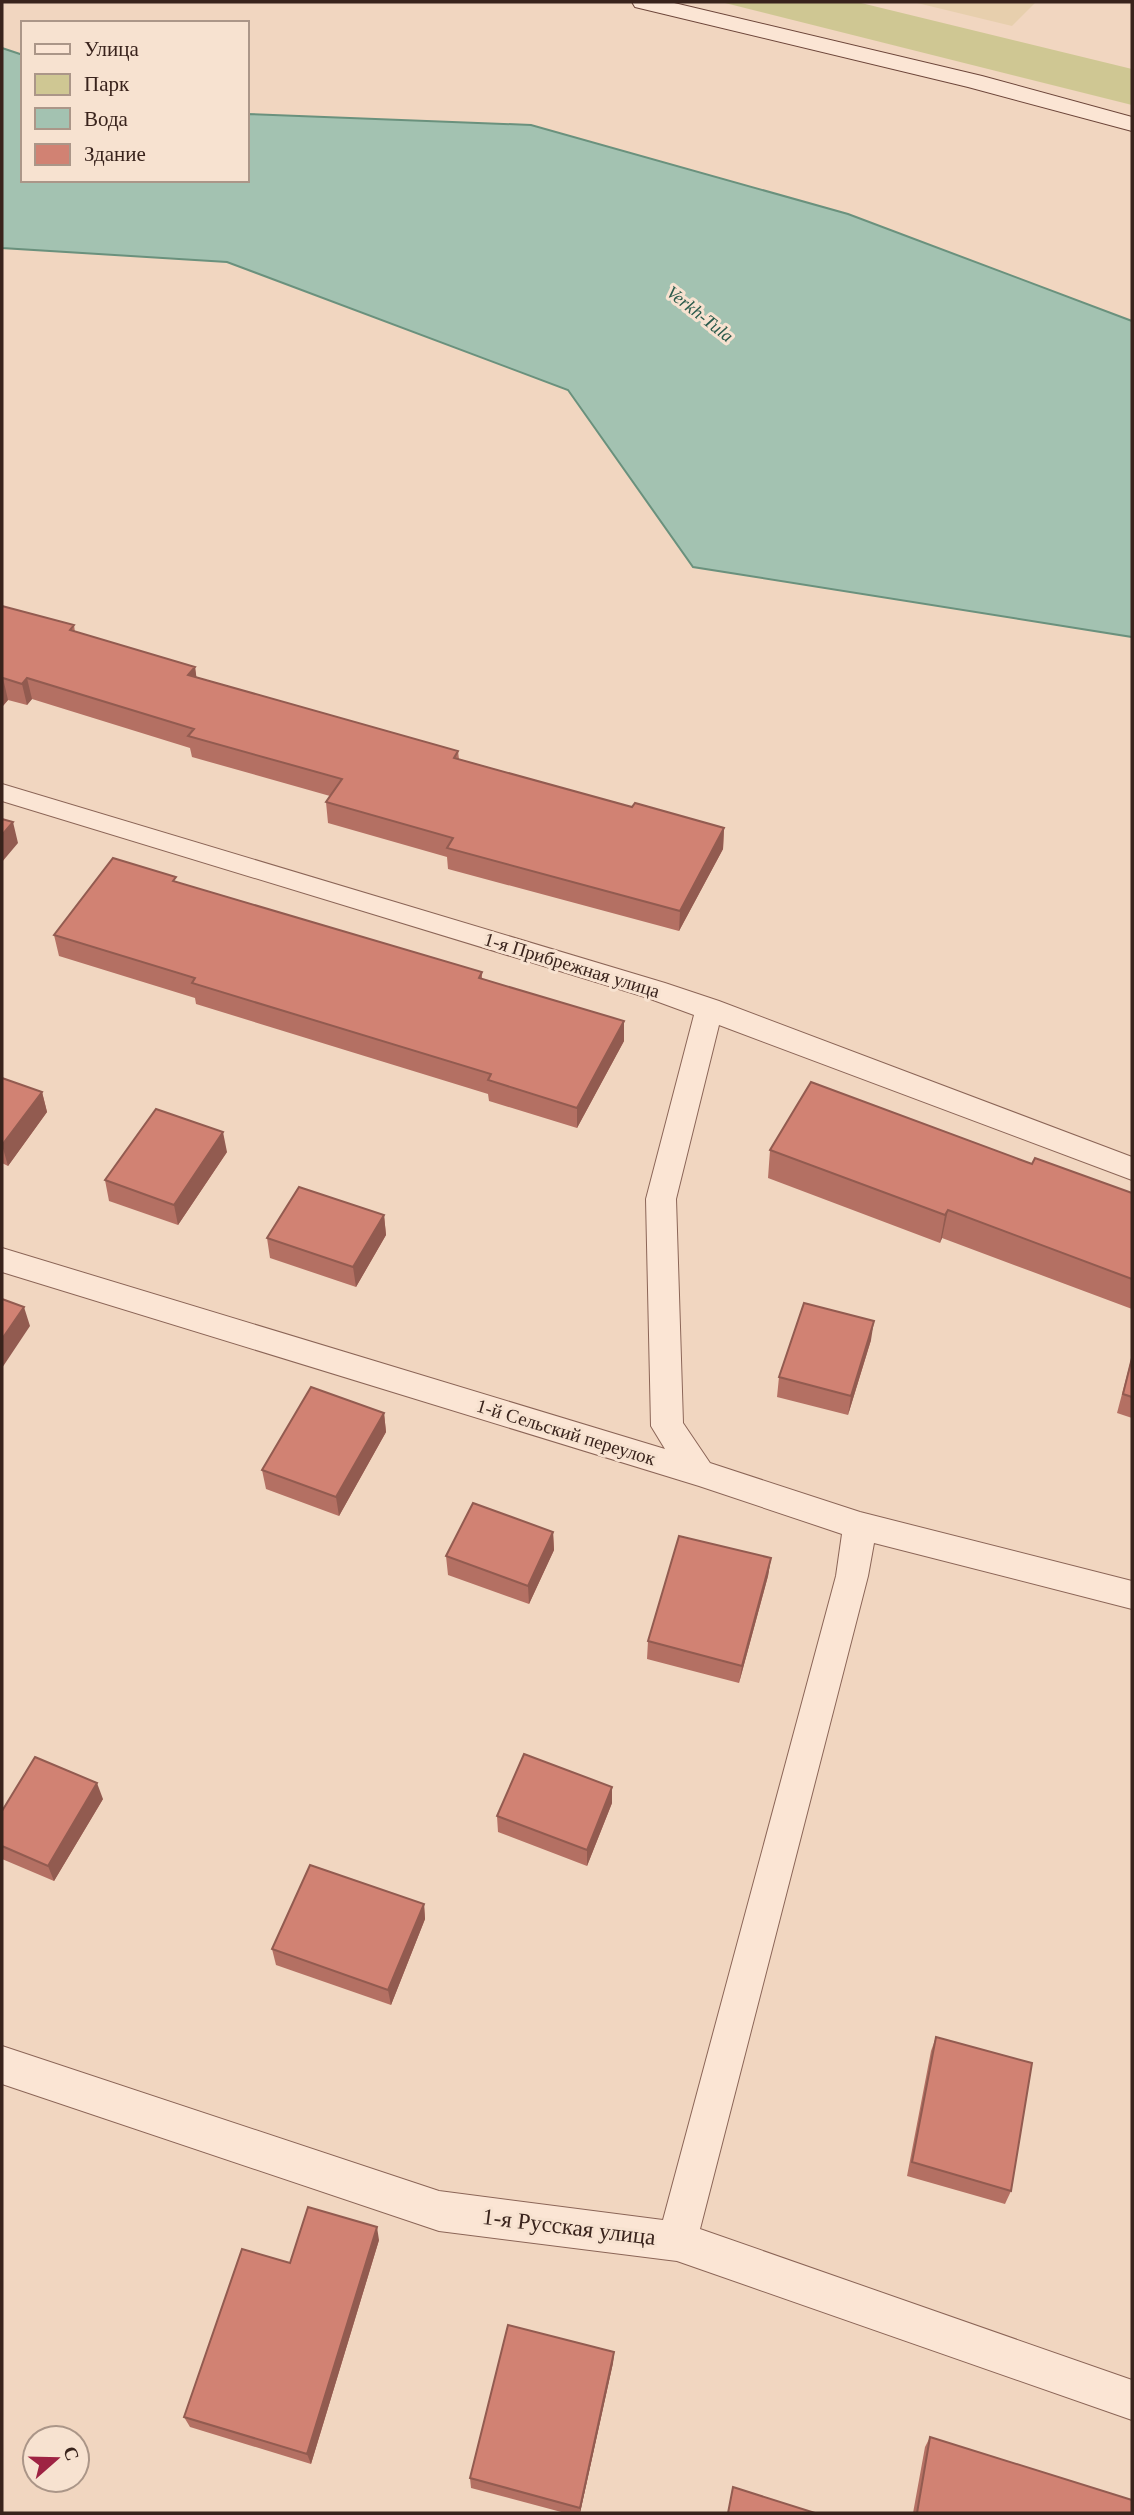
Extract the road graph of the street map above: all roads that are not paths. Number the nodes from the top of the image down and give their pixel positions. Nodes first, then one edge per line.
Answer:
1 (643, 2) edge
2 (1132, 124) edge
3 (2, 792) edge
4 (709, 1008) junction
5 (1132, 1169) edge
6 (2, 1260) edge
7 (699, 1473) junction
8 (860, 1526) junction
9 (1132, 1595) edge
10 (2, 2065) edge
11 (677, 2241) junction
12 (1132, 2400) edge

1 - 2 main road
3 - 4 lane, 1-я Прибрежная улица
4 - 5 lane, 1-я Прибрежная улица
4 - 7 lane
6 - 7 lane, 1-й Сельский переулок
7 - 8 lane, 1-й Сельский переулок
8 - 9 lane, 1-й Сельский переулок
8 - 11 lane
10 - 11 lane, 1-я Русская улица
11 - 12 lane, 1-я Русская улица

